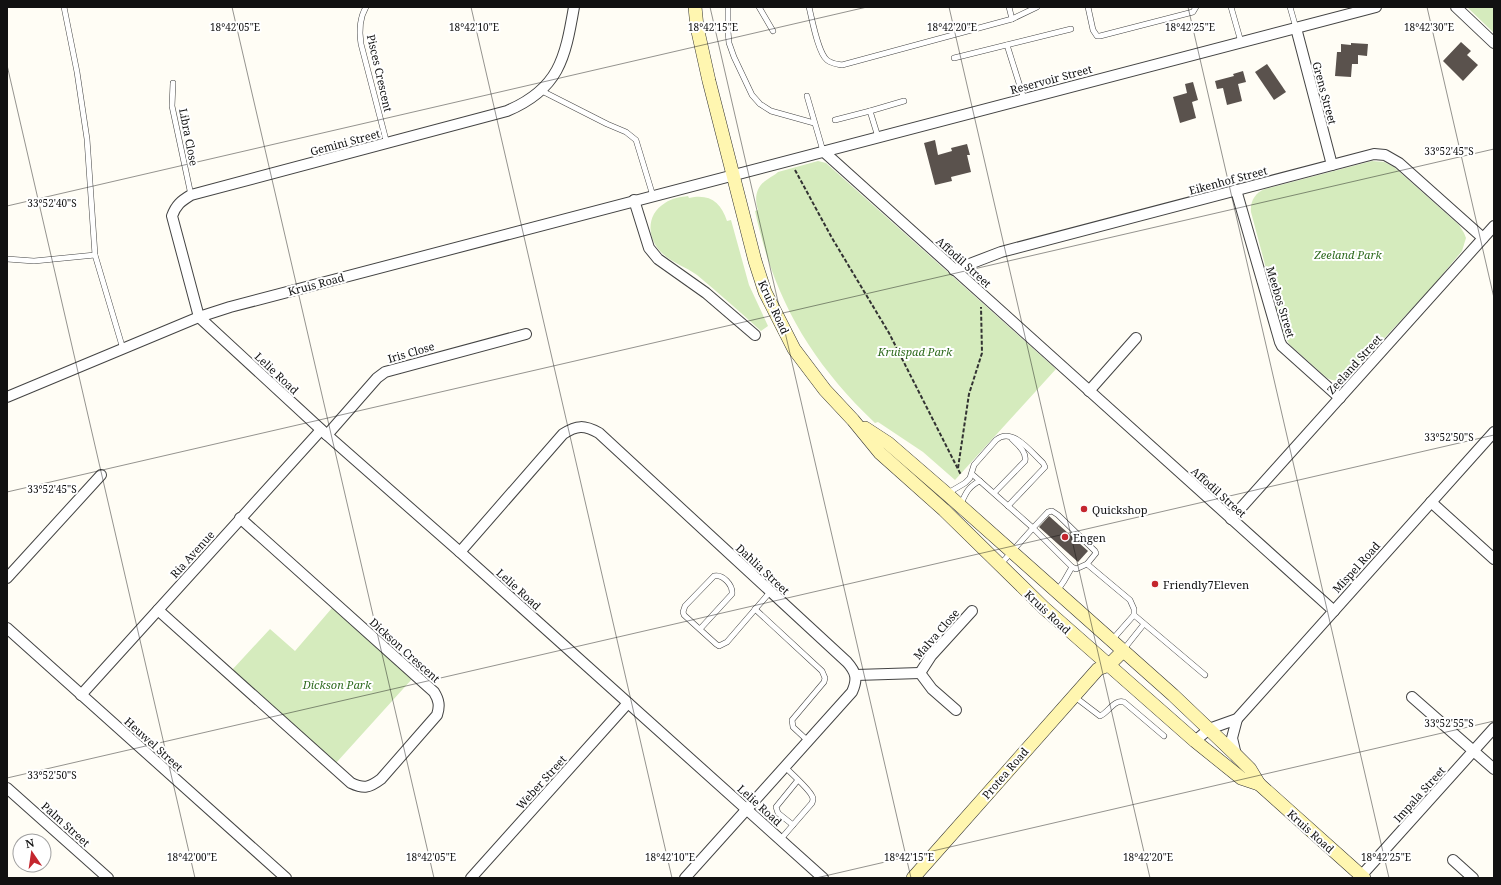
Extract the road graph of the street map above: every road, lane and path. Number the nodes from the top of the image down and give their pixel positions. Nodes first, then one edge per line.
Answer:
1 (64, 7) edge
2 (366, 7) edge
3 (574, 7) edge
4 (695, 7) edge
5 (728, 7) edge
6 (759, 7) edge
7 (809, 7) edge
8 (1009, 7) edge
9 (1038, 7) edge
10 (1088, 7) edge
11 (1196, 7) edge
12 (1231, 7) edge
13 (1290, 7) edge
14 (1376, 7) edge
15 (1456, 7) edge
16 (1012, 19) junction
17 (1296, 28) junction
18 (1071, 29) dead end
19 (773, 31) dead end
20 (1241, 42) junction
21 (1494, 43) edge
22 (1007, 45) junction
23 (954, 58) dead end
24 (173, 83) dead end
25 (542, 90) junction
26 (807, 96) dead end
27 (1024, 99) junction
28 (904, 100) dead end
29 (870, 111) junction
30 (835, 120) dead end
31 (814, 124) junction
32 (878, 137) junction
33 (386, 144) junction
34 (822, 151) junction
35 (789, 160) junction
36 (1332, 164) junction
37 (733, 175) junction
38 (1236, 190) junction
39 (191, 195) junction
40 (653, 196) junction
41 (634, 200) junction
42 (1494, 226) edge
43 (1483, 238) junction
44 (95, 255) junction
45 (7, 259) edge
46 (954, 270) junction
47 (981, 294) junction
48 (199, 317) junction
49 (526, 334) dead end
50 (755, 335) dead end
51 (1136, 338) dead end
52 (123, 349) junction
53 (1089, 391) junction
54 (7, 397) edge
55 (1340, 398) junction
56 (853, 420) junction
57 (324, 432) junction
58 (1494, 432) edge
59 (1008, 435) junction
60 (958, 469) junction
61 (101, 474) dead end
62 (972, 474) junction
63 (980, 481) junction
64 (965, 483) junction
65 (994, 493) junction
66 (947, 494) junction
67 (1431, 502) junction
68 (960, 506) junction
69 (1008, 506) junction
70 (240, 518) junction
71 (1231, 519) junction
72 (1033, 528) junction
73 (460, 552) junction
74 (1012, 552) junction
75 (1494, 558) edge
76 (1087, 564) junction
77 (999, 566) junction
78 (1072, 567) junction
79 (7, 578) edge
80 (1057, 591) junction
81 (770, 592) junction
82 (755, 609) junction
83 (158, 610) junction
84 (972, 611) dead end
85 (1334, 611) junction
86 (1134, 615) junction
87 (1144, 624) junction
88 (7, 628) edge
89 (700, 629) junction
90 (1112, 641) junction
91 (1123, 651) junction
92 (1098, 656) junction
93 (1103, 667) junction
94 (920, 673) junction
95 (856, 675) junction
96 (1205, 675) dead end
97 (81, 695) junction
98 (1074, 696) junction
99 (1412, 697) dead end
100 (628, 703) junction
101 (956, 710) dead end
102 (1237, 719) junction
103 (1494, 728) edge
104 (1209, 729) junction
105 (1164, 736) dead end
106 (808, 741) junction
107 (1195, 741) junction
108 (1474, 750) junction
109 (1236, 755) junction
110 (784, 767) junction
111 (1494, 769) edge
112 (798, 780) junction
113 (1259, 784) junction
114 (7, 788) edge
115 (746, 809) junction
116 (793, 825) junction
117 (780, 840) junction
118 (1453, 860) dead end
119 (1363, 877) edge
120 (108, 878) edge
121 (286, 878) edge
122 (471, 878) edge
123 (685, 878) edge
124 (823, 878) edge
125 (913, 878) edge
126 (1473, 878) edge

1 - 44 lane
2 - 33 lane, Pisces Crescent
3 - 25 street, Gemini Street
4 - 37 street, Kruis Road
5 - 31 lane
6 - 19 lane
7 - 16 lane
8 - 16 lane
9 - 16 lane
10 - 11 lane
12 - 20 lane
13 - 17 lane
14 - 17 street, Reservoir Street
15 - 21 street
17 - 20 street, Reservoir Street
17 - 36 street, Grens Street
18 - 22 lane
20 - 27 street, Reservoir Street
22 - 23 lane
22 - 27 lane
24 - 39 lane, Libra Close
25 - 33 street, Gemini Street
25 - 40 lane
26 - 31 lane
27 - 32 street, Reservoir Street
28 - 29 lane
29 - 30 lane
29 - 32 lane
31 - 34 lane
32 - 34 street, Reservoir Street
33 - 39 street, Gemini Street
34 - 35 street, Reservoir Street
34 - 46 street, Affodil Street
35 - 37 street, Reservoir Street
35 - 60 path
36 - 38 street, Eikenhof Street
36 - 43 street, Eikenhof Street
37 - 40 street, Kruis Road
37 - 56 street, Kruis Road
38 - 46 street, Eikenhof Street
38 - 55 street, Meebos Street
39 - 48 street, Gemini Street
40 - 41 street, Kruis Road
41 - 48 street, Kruis Road
41 - 50 street
42 - 43 street, Zeeland Street
43 - 55 street, Zeeland Street
44 - 45 lane
44 - 52 lane
46 - 47 street, Affodil Street
47 - 53 street, Affodil Street
47 - 60 path
48 - 52 street, Kruis Road
48 - 57 street, Lelie Road
49 - 57 street, Iris Close
51 - 53 street
52 - 54 street, Kruis Road
53 - 71 street, Affodil Street
55 - 71 street, Zeeland Street
56 - 66 street, Kruis Road
56 - 77 street, Kruis Road
57 - 70 street, Ria Avenue
57 - 73 street, Lelie Road
58 - 67 street, Mispel Road
59 - 62 lane
59 - 65 lane
59 - 69 lane
60 - 64 path
61 - 79 street
62 - 63 lane
62 - 64 lane
63 - 65 lane
63 - 68 lane
64 - 66 lane
65 - 69 lane
66 - 68 street, Kruis Road
67 - 75 street
67 - 85 street, Mispel Road
68 - 74 street, Kruis Road
69 - 72 lane
70 - 83 street, Ria Avenue
70 - 83 street, Dickson Crescent
71 - 85 street, Affodil Street
72 - 74 lane
72 - 76 lane
72 - 78 lane
73 - 81 street, Dahlia Street
73 - 100 street, Lelie Road
74 - 77 lane
74 - 80 street, Kruis Road
76 - 78 lane
76 - 86 lane
77 - 92 street, Kruis Road
78 - 80 lane
80 - 90 street, Kruis Road
81 - 82 lane
81 - 95 street, Dahlia Street
82 - 89 lane
82 - 106 lane
83 - 97 street, Ria Avenue
84 - 94 street, Malva Close
85 - 102 street, Mispel Road
86 - 87 lane
86 - 90 lane
87 - 91 lane
87 - 96 lane
88 - 97 street, Heuwel Street
89 - 89 lane
90 - 91 street, Kruis Road
90 - 92 street
91 - 93 street, Protea Road
91 - 104 street, Kruis Road
92 - 93 street, Kruis Road
93 - 98 street, Protea Road
93 - 107 street, Kruis Road
94 - 95 street, Malva Close
94 - 101 street, Malva Close
95 - 106 street
97 - 121 street, Heuwel Street
98 - 105 lane
98 - 125 street, Protea Road
99 - 108 street
100 - 115 street, Lelie Road
100 - 122 street, Weber Street
102 - 104 street, Mispel Road
102 - 109 street, Mispel Road
103 - 108 street, Impala Street
104 - 107 street, Mispel Road
104 - 109 street, Kruis Road
106 - 110 street
107 - 113 street, Kruis Road
108 - 111 street
108 - 119 street, Impala Street
109 - 113 street, Kruis Road
110 - 112 lane
110 - 115 street
112 - 116 lane
112 - 116 lane
113 - 119 street, Kruis Road
114 - 120 street, Palm Street
115 - 117 street, Lelie Road
115 - 123 street
116 - 117 lane
117 - 124 street, Lelie Road
118 - 126 street

